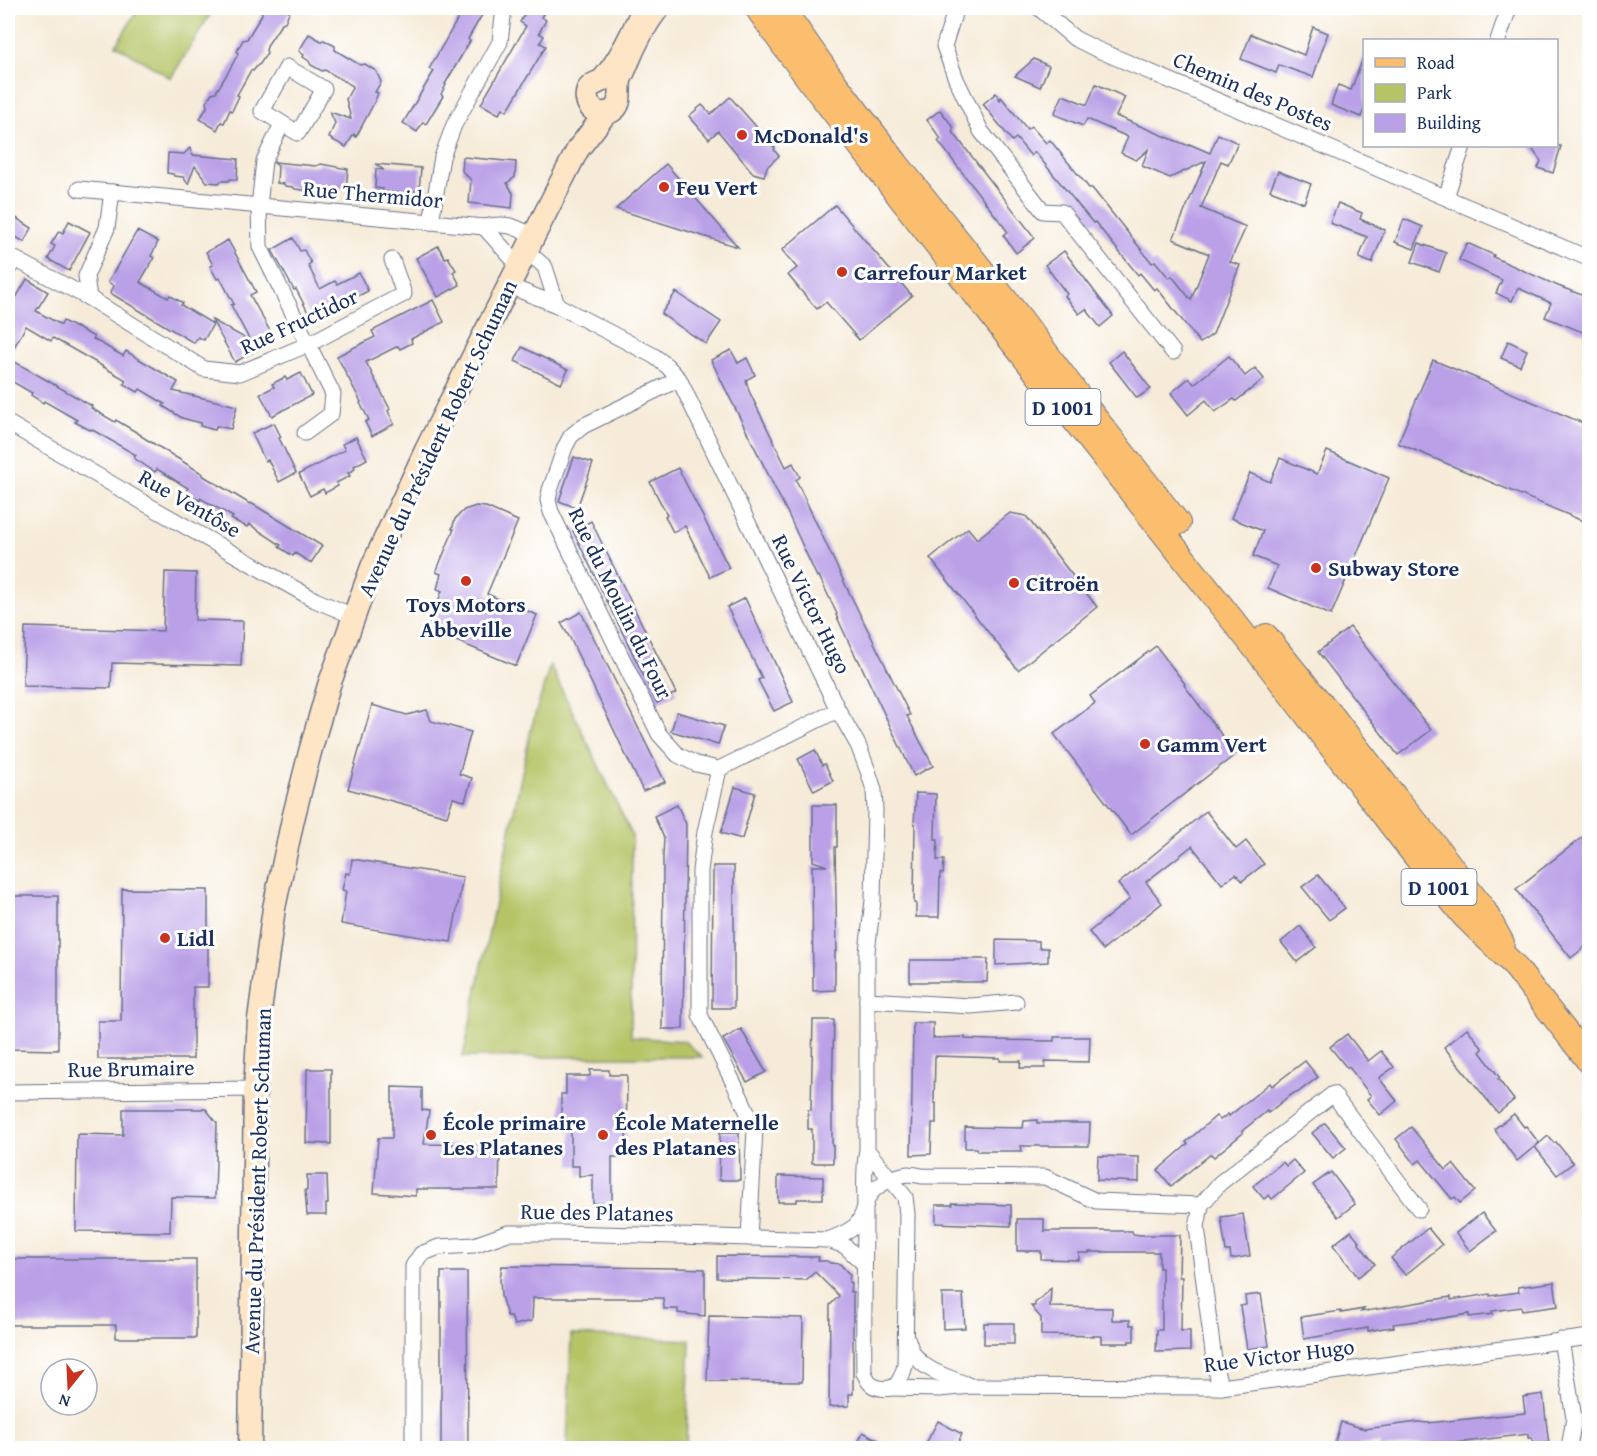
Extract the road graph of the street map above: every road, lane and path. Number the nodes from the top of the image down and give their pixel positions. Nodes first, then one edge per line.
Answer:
1 (504, 8) edge
2 (643, 8) edge
3 (658, 8) edge
4 (757, 8) edge
5 (782, 8) edge
6 (956, 8) edge
7 (1039, 8) edge
8 (1509, 8) edge
9 (1498, 39) edge
10 (611, 86) junction
11 (597, 108) junction
12 (282, 124) dead end
13 (1463, 147) edge
14 (79, 189) dead end
15 (112, 192) junction
16 (1446, 197) junction
17 (259, 206) junction
18 (430, 222) junction
19 (484, 227) junction
20 (1590, 259) edge
21 (522, 260) junction
22 (392, 261) dead end
23 (8, 270) edge
24 (89, 298) junction
25 (557, 304) junction
26 (309, 344) junction
27 (1173, 352) dead end
28 (679, 379) junction
29 (8, 423) edge
30 (305, 433) dead end
31 (353, 616) junction
32 (838, 710) junction
33 (719, 769) junction
34 (1513, 964) junction
35 (867, 1000) junction
36 (1016, 1002) dead end
37 (1590, 1063) edge
38 (255, 1089) junction
39 (8, 1092) edge
40 (867, 1150) junction
41 (922, 1176) junction
42 (894, 1188) junction
43 (1200, 1205) junction
44 (1419, 1209) dead end
45 (865, 1210) junction
46 (749, 1238) junction
47 (828, 1240) junction
48 (863, 1263) junction
49 (906, 1333) junction
50 (1590, 1337) edge
51 (1561, 1340) junction
52 (972, 1386) junction
53 (1221, 1387) junction
54 (890, 1388) junction
55 (250, 1449) edge
56 (413, 1449) edge
57 (1569, 1449) edge

1 - 18 street
2 - 10 street
3 - 10 street
4 - 34 main road, D 1001
5 - 34 main road, D 1001
6 - 27 street
7 - 16 street, Chemin des Postes
8 - 9 street
10 - 11 street
10 - 11 street
11 - 21 street, Avenue du Président Robert Schuman
12 - 17 street
13 - 16 street
14 - 15 street, Rue Thermidor
15 - 17 street, Rue Thermidor
15 - 24 street
16 - 20 street, Chemin des Postes
17 - 18 street, Rue Thermidor
17 - 26 street
18 - 19 street, Rue Thermidor
19 - 21 street
19 - 21 street, Rue Thermidor
21 - 25 street, Rue Victor Hugo
21 - 25 street
21 - 31 street, Avenue du Président Robert Schuman
22 - 26 street, Rue Fructidor
23 - 24 street, Rue Fructidor
24 - 26 street, Rue Fructidor
25 - 28 street, Rue Victor Hugo
26 - 30 street
28 - 32 street, Rue Victor Hugo
28 - 33 street, Rue du Moulin du Four
29 - 31 street, Rue Ventôse
31 - 38 street, Avenue du Président Robert Schuman
32 - 33 street
32 - 35 street, Rue Victor Hugo
33 - 46 street
34 - 37 main road, D 1001
35 - 36 street
35 - 40 street, Rue Victor Hugo
38 - 39 street, Rue Brumaire
38 - 55 street, Avenue du Président Robert Schuman
40 - 42 street
40 - 45 street, Rue Victor Hugo
41 - 42 street
41 - 42 street
41 - 43 street
42 - 45 street, Rue Victor Hugo
42 - 49 street, Rue Victor Hugo
43 - 44 street
43 - 53 street
45 - 47 street, Rue des Platanes
45 - 48 street, Rue Victor Hugo
46 - 47 street, Rue des Platanes
46 - 56 street, Rue des Platanes
47 - 48 street, Rue des Platanes
48 - 54 street, Rue Victor Hugo
49 - 52 street, Rue Victor Hugo
49 - 54 street, Rue Victor Hugo
50 - 51 street, Rue Victor Hugo
51 - 53 street, Rue Victor Hugo
51 - 57 street
52 - 53 street, Rue Victor Hugo
52 - 54 street, Rue Victor Hugo

